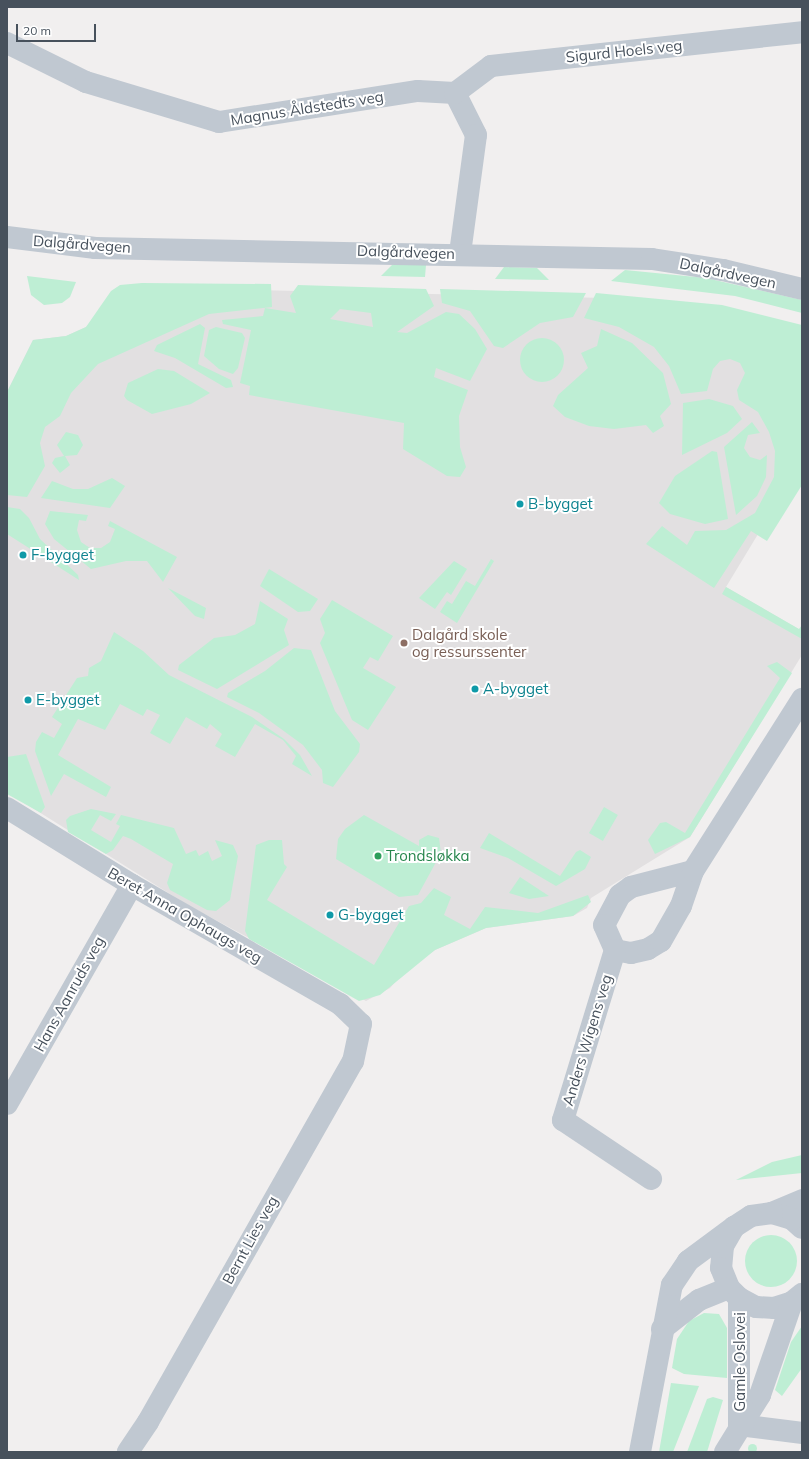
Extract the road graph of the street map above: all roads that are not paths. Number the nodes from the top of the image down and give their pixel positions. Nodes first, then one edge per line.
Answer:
1 (802, 32) edge
2 (7, 43) edge
3 (455, 93) junction
4 (7, 237) edge
5 (460, 254) junction
6 (802, 289) edge
7 (802, 699) edge
8 (7, 808) edge
9 (693, 871) junction
10 (132, 885) junction
11 (615, 950) junction
12 (361, 1024) joint
13 (7, 1104) edge
14 (651, 1179) dead end
15 (802, 1200) edge
16 (772, 1213) junction
17 (734, 1227) junction
18 (802, 1228) edge
19 (734, 1293) junction
20 (797, 1298) edge
21 (662, 1328) junction
22 (739, 1425) junction
23 (802, 1433) edge
24 (128, 1452) edge
25 (640, 1452) edge
26 (725, 1452) edge

1 - 3 street, Sigurd Hoels veg
2 - 3 street, Magnus Åldstedts veg
3 - 5 street
4 - 5 street, Dalgårdvegen
5 - 6 street, Dalgårdvegen
7 - 9 street
8 - 10 street, Beret Anna Ophaugs veg
9 - 11 street
9 - 11 street
10 - 12 street, Beret Anna Ophaugs veg
10 - 13 street, Hans Aanruds veg
11 - 14 street, Anders Wigens veg
12 - 24 street, Bernt Lies veg
15 - 16 street
16 - 17 street
16 - 18 street
17 - 19 street
17 - 21 street
19 - 20 street
19 - 21 street
19 - 22 street, Gamle Oslovei
20 - 22 street, Gamle Oslovei
21 - 25 street
22 - 23 street
22 - 26 street, Gamle Oslovei

